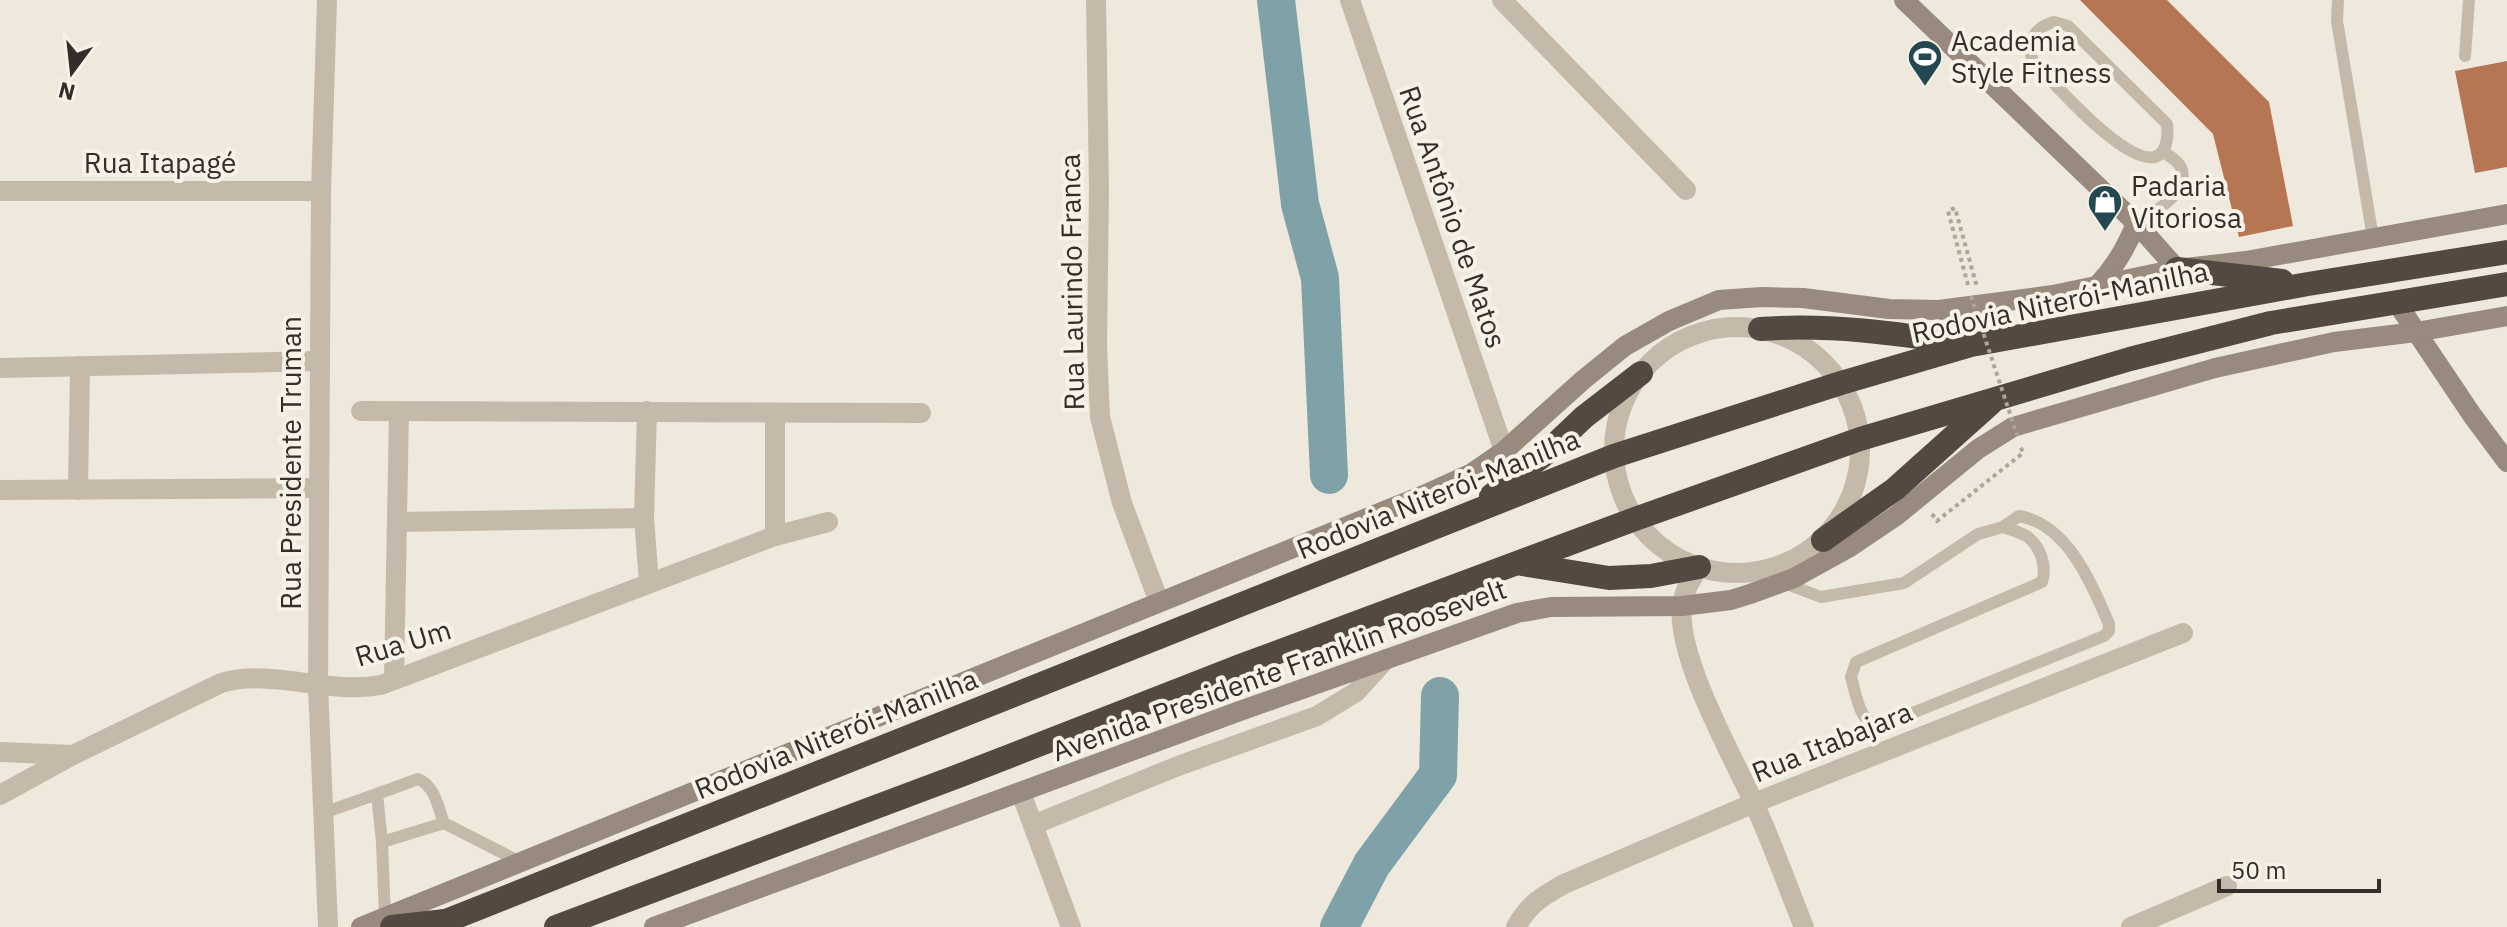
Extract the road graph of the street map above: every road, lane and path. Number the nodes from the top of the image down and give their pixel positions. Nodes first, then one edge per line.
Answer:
1 (327, 0) edge
2 (1096, 0) edge
3 (1350, 0) edge
4 (1502, 0) edge
5 (1904, 0) edge
6 (2338, 0) edge
7 (2469, 0) edge
8 (2465, 56) dead end
9 (2163, 152) junction
10 (1686, 190) dead end
11 (0, 191) edge
12 (321, 191) junction
13 (2507, 214) edge
14 (2136, 223) junction
15 (2373, 238) junction
16 (2507, 252) edge
17 (2177, 269) junction
18 (2308, 284) junction
19 (2507, 284) edge
20 (2097, 286) junction
21 (1719, 300) junction
22 (1976, 301) junction
23 (2397, 303) junction
24 (2507, 316) edge
25 (1717, 329) junction
26 (1760, 329) junction
27 (2416, 332) junction
28 (1971, 345) junction
29 (320, 361) junction
30 (80, 366) junction
31 (0, 368) edge
32 (1641, 373) junction
33 (1841, 383) junction
34 (1997, 397) junction
35 (361, 411) dead end
36 (399, 411) junction
37 (647, 411) junction
38 (921, 413) dead end
39 (775, 414) junction
40 (2014, 433) junction
41 (1860, 439) junction
42 (1504, 451) junction
43 (2023, 453) dead end
44 (1614, 456) junction
45 (2507, 462) edge
46 (319, 488) junction
47 (0, 490) edge
48 (78, 490) junction
49 (1941, 506) dead end
50 (1470, 513) junction
51 (644, 518) junction
52 (1635, 519) junction
53 (397, 522) junction
54 (828, 522) dead end
55 (2003, 527) junction
56 (775, 536) junction
57 (1823, 540) junction
58 (1520, 563) junction
59 (1699, 567) junction
60 (1781, 582) junction
61 (649, 583) junction
62 (1159, 602) junction
63 (1682, 606) junction
64 (2183, 633) dead end
65 (1386, 659) junction
66 (394, 680) junction
67 (318, 686) junction
68 (0, 752) edge
69 (73, 755) junction
70 (1021, 793) junction
71 (377, 794) junction
72 (0, 795) edge
73 (1754, 803) junction
74 (323, 813) junction
75 (444, 823) junction
76 (1033, 825) junction
77 (382, 842) junction
78 (520, 862) junction
79 (2227, 886) dead end
80 (388, 922) edge
81 (438, 924) edge
82 (328, 927) edge
83 (361, 927) edge
84 (556, 927) edge
85 (654, 927) edge
86 (1071, 927) edge
87 (1516, 927) edge
88 (1804, 927) edge
89 (2131, 927) edge

1 - 12 street, Rua Presidente Truman
2 - 62 street, Rua Laurindo Franca
3 - 42 street, Rua Antônio de Matos
4 - 10 street
5 - 14 street
6 - 15 lane
7 - 8 lane
9 - 9 lane
9 - 14 lane
11 - 12 street, Rua Itapagé
12 - 29 street, Rua Presidente Truman
13 - 15 street
14 - 17 street
14 - 20 street
15 - 17 street
16 - 18 highway, Rodovia Niterói-Manilha
17 - 18 highway
17 - 20 street
18 - 28 highway, Rodovia Niterói-Manilha
19 - 23 highway
20 - 22 street
21 - 22 street
21 - 25 street
21 - 42 street
22 - 22 path
22 - 40 path, bridge
23 - 27 street
23 - 34 highway
24 - 27 street, Avenida Presidente Franklin Roosevelt
25 - 26 street
25 - 32 street
26 - 28 highway
26 - 33 street
27 - 40 street, Avenida Presidente Franklin Roosevelt
27 - 45 street
28 - 33 highway, Rodovia Niterói-Manilha
29 - 30 street
29 - 46 street, Rua Presidente Truman
30 - 31 street
30 - 48 street
32 - 44 street
32 - 50 highway
33 - 41 street
33 - 44 highway, Rodovia Niterói-Manilha
34 - 41 highway
34 - 57 highway
35 - 36 street
36 - 37 street
36 - 53 street
37 - 39 street
37 - 51 street
38 - 39 street
39 - 56 street
40 - 60 street, Avenida Presidente Franklin Roosevelt
41 - 52 highway
41 - 57 street
42 - 62 street
43 - 49 path
44 - 50 highway, Rodovia Niterói-Manilha
44 - 52 street
46 - 48 street
46 - 67 street, Rua Presidente Truman
47 - 48 street
50 - 81 highway, Rodovia Niterói-Manilha
51 - 53 street
51 - 61 street
52 - 58 highway
52 - 59 street
53 - 66 street
54 - 56 street, Rua Um
55 - 55 lane
55 - 60 lane
56 - 61 street, Rua Um
57 - 59 street
58 - 59 highway
58 - 84 highway
59 - 63 street
60 - 63 street, Avenida Presidente Franklin Roosevelt
61 - 66 street, Rua Um
62 - 78 street
63 - 65 street, Avenida Presidente Franklin Roosevelt
63 - 73 street
64 - 73 street, Rua Itabajara
65 - 70 street, Avenida Presidente Franklin Roosevelt
65 - 76 street
66 - 67 street, Rua Um
67 - 69 street, Rua Um
67 - 74 street, Rua Presidente Truman
68 - 69 street
69 - 72 street, Rua Um
70 - 76 street
70 - 85 street, Avenida Presidente Franklin Roosevelt
71 - 74 lane
71 - 75 lane
71 - 77 lane
73 - 87 street, Rua Itabajara
73 - 88 street
74 - 82 street, Rua Presidente Truman
75 - 77 lane
75 - 78 lane
76 - 86 street
77 - 80 lane
78 - 80 street
79 - 89 street
80 - 81 highway, Rodovia Niterói-Manilha
80 - 83 street

